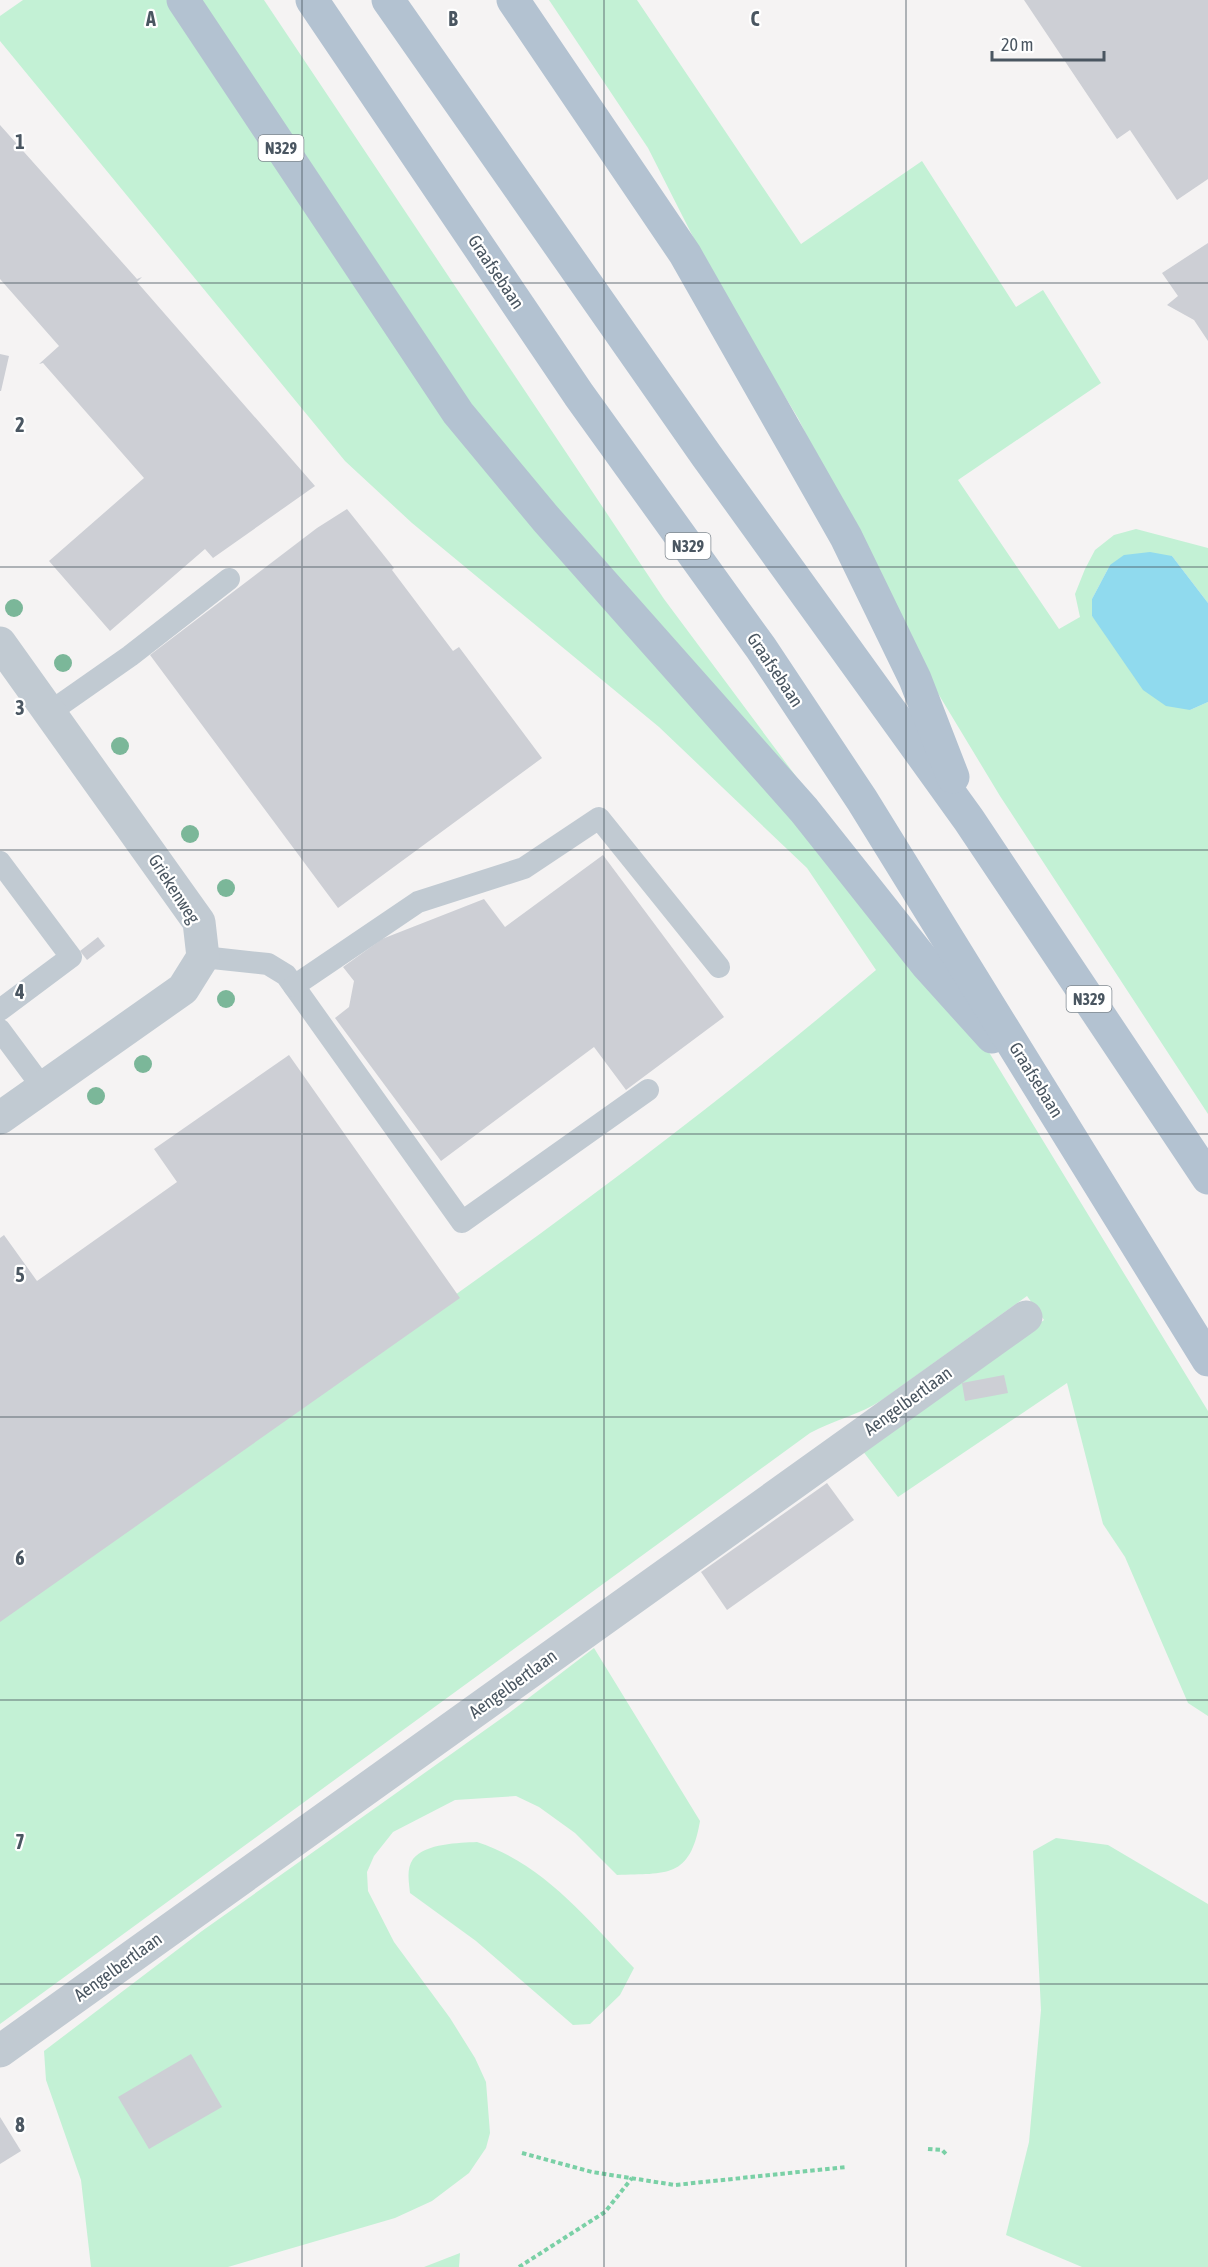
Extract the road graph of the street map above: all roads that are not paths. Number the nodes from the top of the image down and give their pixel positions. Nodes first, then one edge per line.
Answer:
1 (183, 0) edge
2 (312, 0) edge
3 (388, 0) edge
4 (513, 0) edge
5 (230, 579) dead end
6 (0, 642) edge
7 (50, 712) junction
8 (969, 820) junction
9 (0, 862) edge
10 (203, 957) junction
11 (719, 967) dead end
12 (294, 986) junction
13 (0, 1010) edge
14 (0, 1030) edge
15 (43, 1088) junction
16 (648, 1090) dead end
17 (1050, 1101) junction
18 (0, 1118) edge
19 (1208, 1178) edge
20 (1026, 1317) dead end
21 (1208, 1360) edge
22 (0, 2051) edge

1 - 17 main road, N329
2 - 17 main road, Graafsebaan / N329
3 - 8 main road, N329
4 - 8 main road, N329
5 - 7 lane
6 - 7 street, Griekenweg
7 - 10 street, Griekenweg
8 - 19 main road, N329
9 - 13 lane
10 - 12 lane
10 - 15 street
11 - 12 lane
12 - 16 lane
14 - 15 lane
15 - 18 street
17 - 21 main road, Graafsebaan / N329
20 - 22 street, Aengelbertlaan

